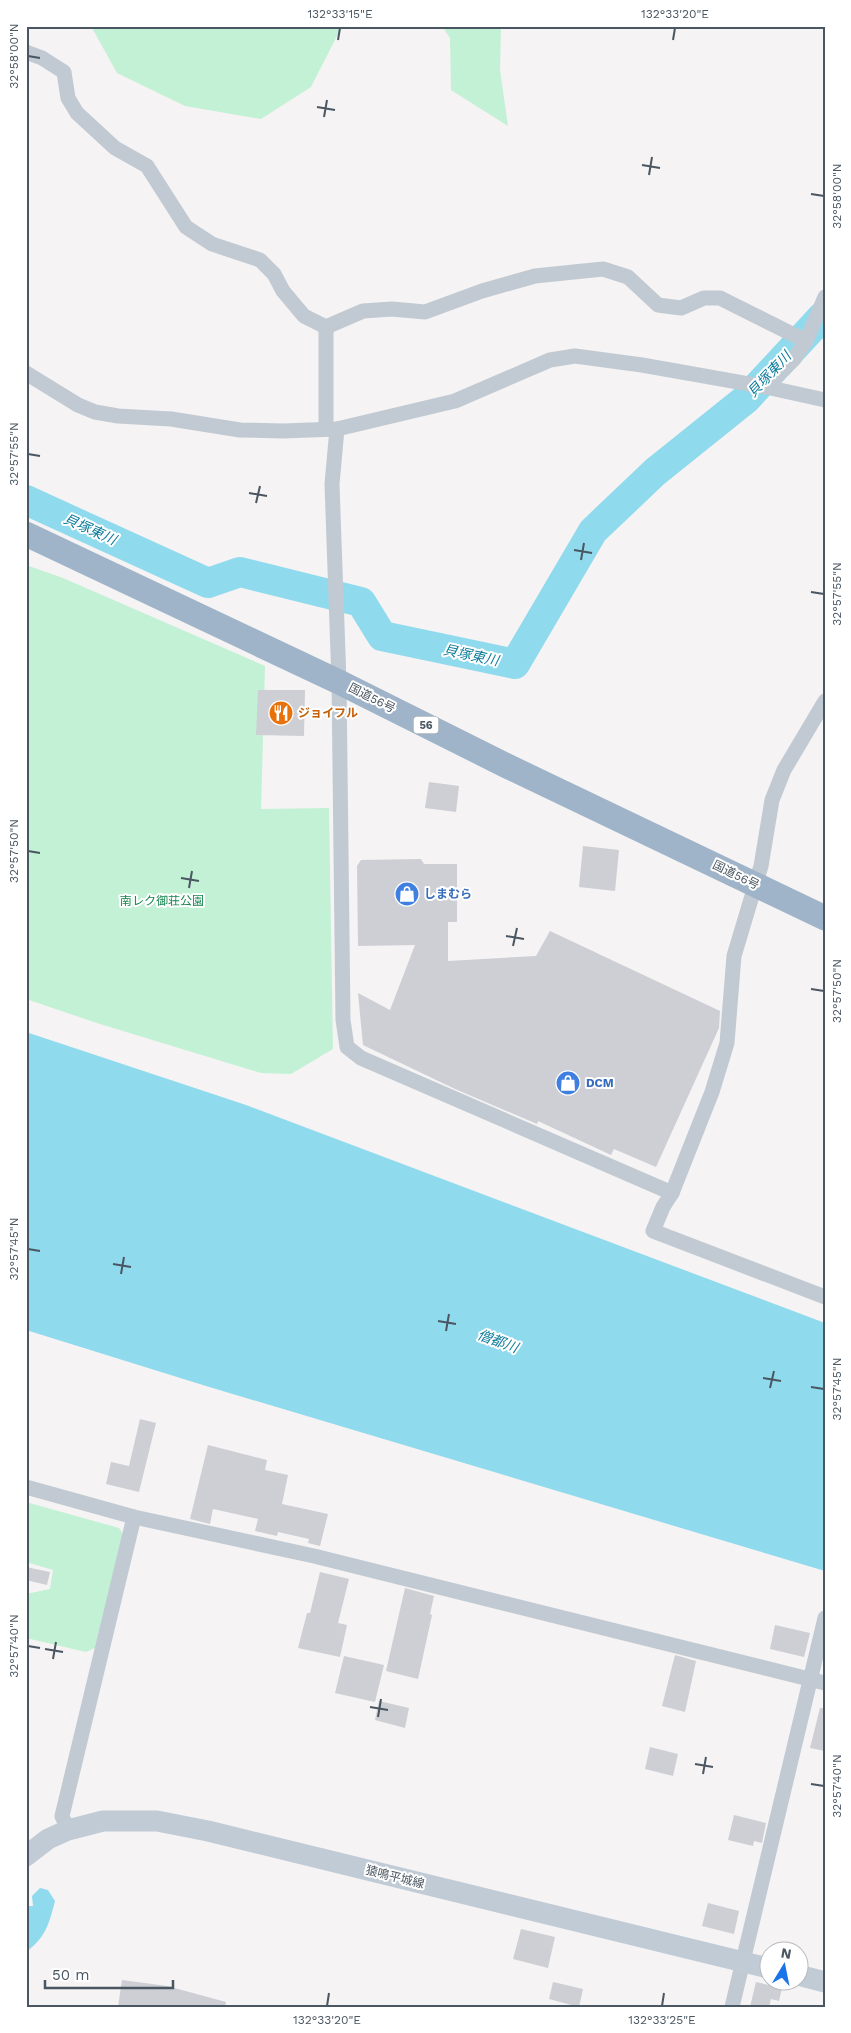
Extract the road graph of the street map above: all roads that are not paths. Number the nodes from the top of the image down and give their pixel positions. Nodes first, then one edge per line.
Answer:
1 (26, 52) edge
2 (825, 297) edge
3 (326, 327) junction
4 (806, 341) junction
5 (26, 372) edge
6 (766, 387) junction
7 (825, 400) edge
8 (331, 429) junction
9 (26, 534) edge
10 (339, 682) junction
11 (825, 701) edge
12 (756, 885) junction
13 (825, 918) edge
14 (672, 1193) junction
15 (825, 1298) edge
16 (26, 1487) edge
17 (134, 1516) junction
18 (825, 1618) edge
19 (809, 1679) junction
20 (825, 1683) edge
21 (68, 1830) junction
22 (26, 1856) edge
23 (743, 1962) junction
24 (758, 1966) edge
25 (808, 1978) edge
26 (825, 1982) edge
27 (732, 2007) edge

1 - 3 street
2 - 4 street
3 - 4 street
3 - 8 street
4 - 6 street
5 - 8 street
6 - 7 street
6 - 8 street
8 - 10 street
9 - 10 highway, 国道56号 / 56
10 - 12 highway, 国道56号 / 56
10 - 14 street
11 - 12 street
12 - 13 highway, 国道56号 / 56
12 - 14 street
14 - 15 street
16 - 17 street
17 - 19 street
17 - 21 street
18 - 19 street
19 - 20 street
19 - 23 street
21 - 22 main road, 猿鳴平城線
21 - 23 main road, 猿鳴平城線
23 - 24 main road, 猿鳴平城線
23 - 27 street
25 - 26 main road

